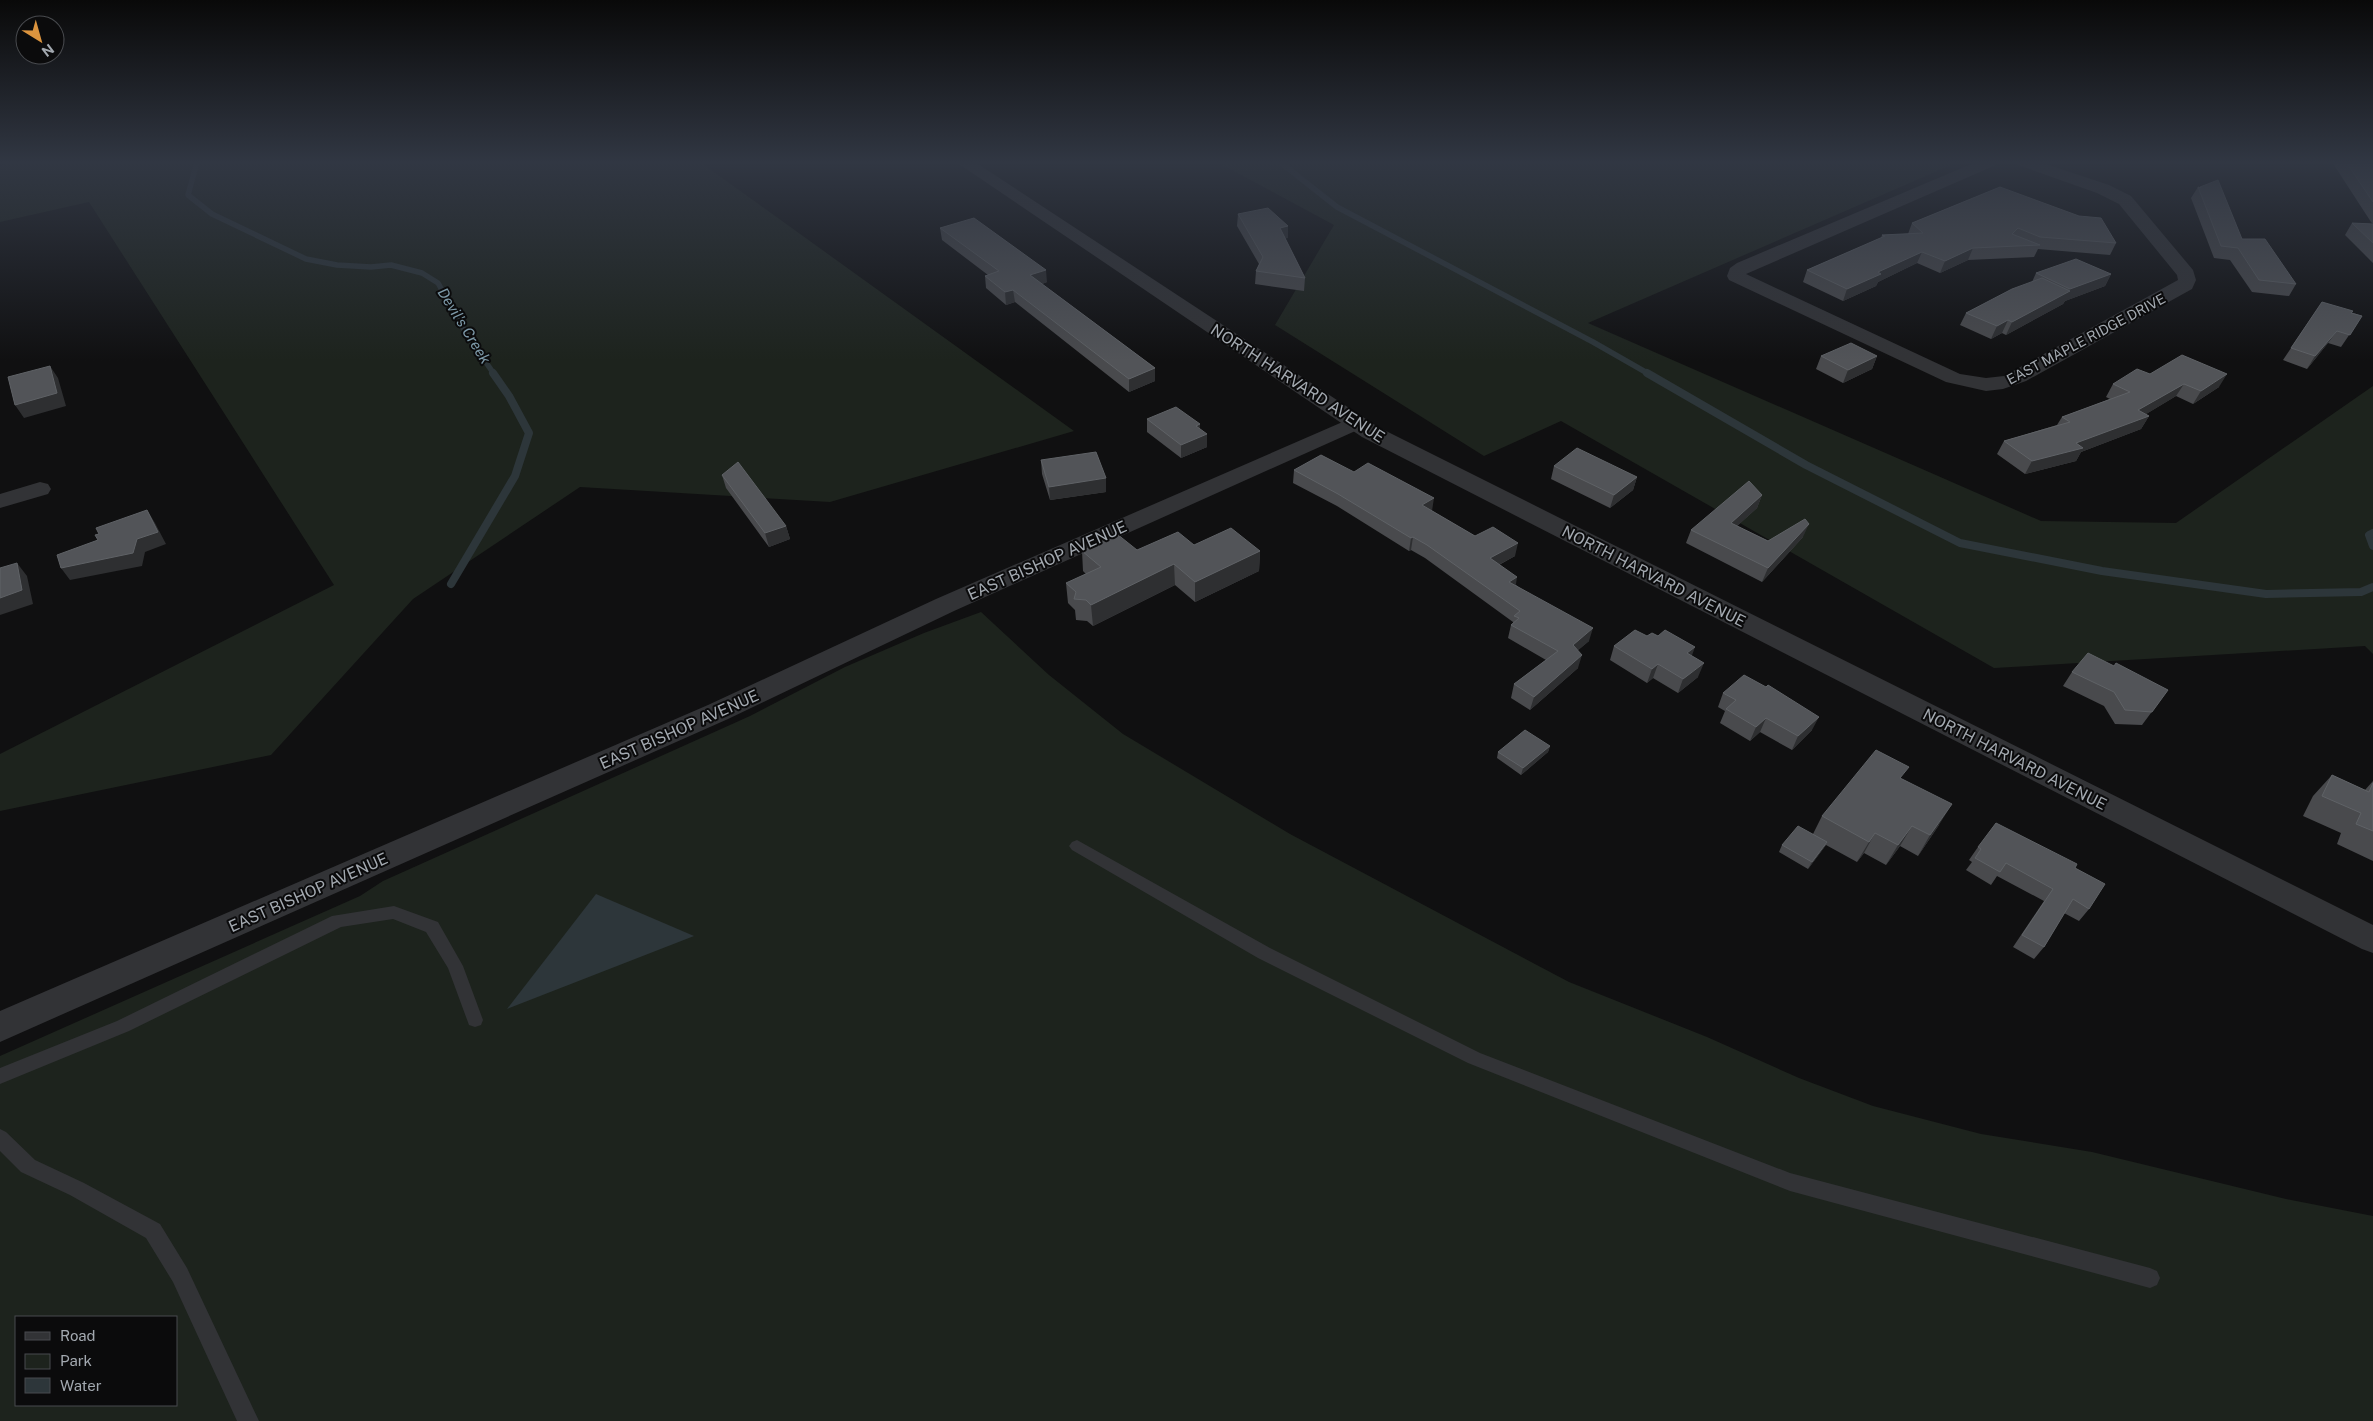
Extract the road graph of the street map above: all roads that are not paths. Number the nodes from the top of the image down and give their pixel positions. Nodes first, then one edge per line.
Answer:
1 (1063, 228) edge
2 (1834, 228) edge
3 (2149, 228) edge
4 (1354, 422) junction
5 (40, 489) dead end
6 (0, 500) edge
7 (1077, 846) dead end
8 (2373, 940) edge
9 (475, 1020) dead end
10 (0, 1027) edge
11 (0, 1076) edge
12 (0, 1138) edge
13 (2150, 1278) dead end
14 (248, 1421) edge

1 - 4 street, NORTH HARVARD AVENUE
2 - 3 street, EAST MAPLE RIDGE DRIVE
4 - 8 street, NORTH HARVARD AVENUE
4 - 10 street, EAST BISHOP AVENUE
5 - 6 street
7 - 13 lane
9 - 11 lane
12 - 14 lane

